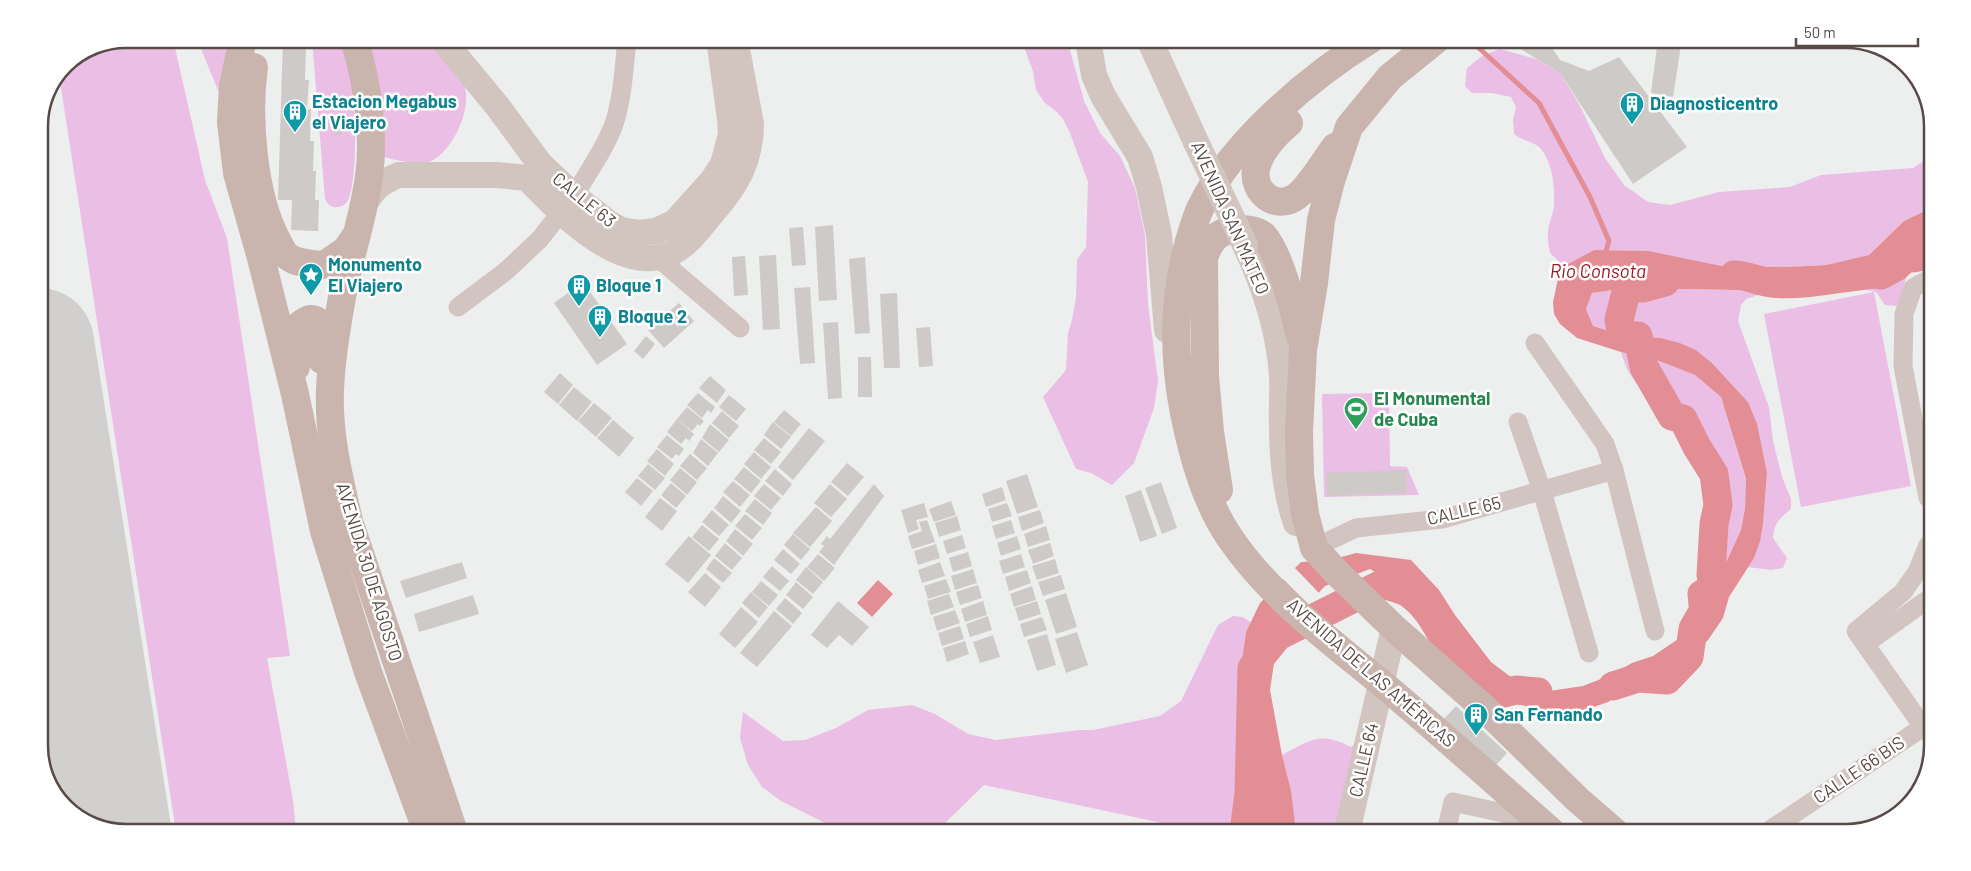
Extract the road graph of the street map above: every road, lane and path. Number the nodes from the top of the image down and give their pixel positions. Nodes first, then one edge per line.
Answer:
1 (240, 47) edge
2 (257, 47) edge
3 (356, 47) edge
4 (449, 47) edge
5 (626, 47) edge
6 (720, 47) edge
7 (737, 47) edge
8 (1089, 47) edge
9 (1154, 47) edge
10 (1357, 47) edge
11 (1375, 47) edge
12 (1426, 47) edge
13 (1349, 127) junction
14 (568, 204) junction
15 (364, 205) junction
16 (358, 233) junction
17 (658, 257) junction
18 (1923, 282) edge
19 (458, 306) dead end
20 (740, 328) dead end
21 (1535, 342) dead end
22 (1303, 350) junction
23 (330, 388) junction
24 (295, 394) junction
25 (1518, 422) dead end
26 (1614, 470) junction
27 (1924, 475) edge
28 (1542, 491) junction
29 (1211, 506) junction
30 (1314, 548) junction
31 (1244, 556) junction
32 (1924, 556) edge
33 (1924, 602) edge
34 (1394, 628) junction
35 (1655, 631) dead end
36 (1860, 637) junction
37 (1589, 653) dead end
38 (1381, 690) junction
39 (1924, 726) edge
40 (1924, 728) edge
41 (424, 824) edge
42 (451, 824) edge
43 (1348, 824) edge
44 (1448, 824) edge
45 (1530, 824) edge
46 (1531, 824) edge
47 (1606, 824) edge
48 (1779, 824) edge

1 - 24 main road, AVENIDA 30 DE AGOSTO
2 - 16 main road
3 - 15 main road, AVENIDA 30 DE AGOSTO
4 - 14 street, CALLE 63
5 - 14 street
6 - 14 street, CALLE 63
7 - 17 street, CALLE 63
8 - 29 street
9 - 30 street, AVENIDA SAN MATEO, bridge
10 - 29 main road, AVENIDA DE LAS AMÉRICAS
11 - 13 main road
12 - 13 main road
13 - 22 main road
14 - 15 street, CALLE 63
14 - 17 street, CALLE 63
14 - 19 street
15 - 16 main road, AVENIDA 30 DE AGOSTO
16 - 23 main road, AVENIDA 30 DE AGOSTO
17 - 20 street
18 - 27 street
21 - 26 street
22 - 30 main road
22 - 31 main road
23 - 24 main road
23 - 42 main road, AVENIDA 30 DE AGOSTO
24 - 41 main road, AVENIDA 30 DE AGOSTO
25 - 28 street
26 - 28 street, CALLE 65
26 - 35 street
28 - 30 street, CALLE 65
28 - 37 street
29 - 31 main road, AVENIDA DE LAS AMÉRICAS
30 - 34 main road
31 - 38 main road, AVENIDA DE LAS AMÉRICAS
32 - 36 street
33 - 36 street
34 - 38 street, CALLE 64
34 - 47 main road
36 - 39 street
38 - 43 street, CALLE 64
38 - 46 main road, AVENIDA DE LAS AMÉRICAS
40 - 48 street, CALLE 66 BIS
44 - 45 street

